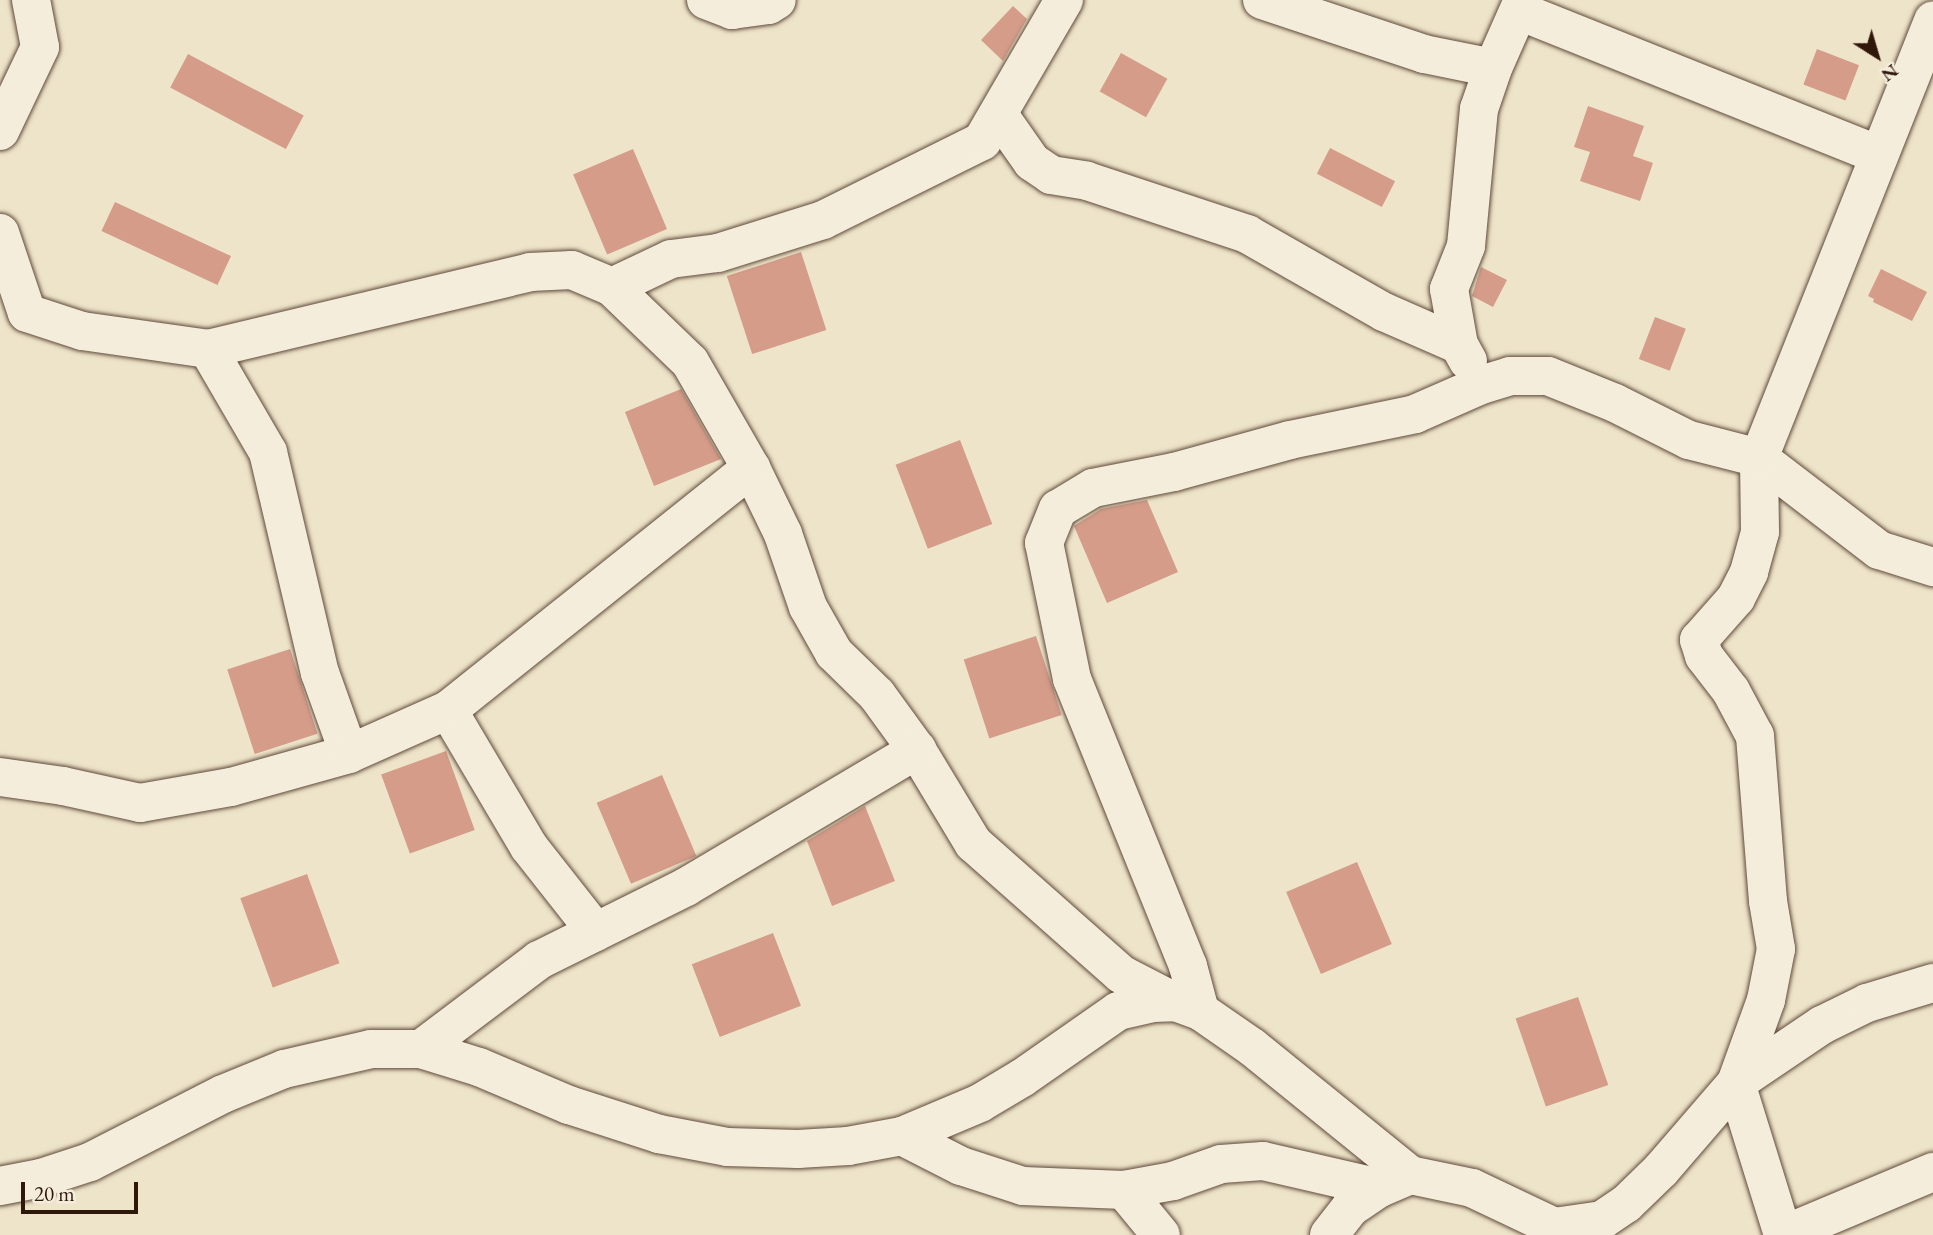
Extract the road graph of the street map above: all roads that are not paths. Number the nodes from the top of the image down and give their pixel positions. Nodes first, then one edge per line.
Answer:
1 (31, 0) edge
2 (706, 0) edge
3 (777, 0) edge
4 (1065, 0) edge
5 (1262, 0) edge
6 (1521, 6) edge
7 (1933, 20) edge
8 (1493, 68) junction
9 (999, 116) junction
10 (0, 131) edge
11 (1880, 155) junction
12 (0, 233) edge
13 (612, 286) junction
14 (1459, 345) junction
15 (208, 349) junction
16 (1481, 385) junction
17 (1759, 458) junction
18 (751, 468) junction
19 (1933, 567) edge
20 (447, 710) junction
21 (916, 750) junction
22 (349, 754) junction
23 (0, 777) edge
24 (596, 932) junction
25 (1933, 983) edge
26 (1187, 1007) junction
27 (421, 1049) junction
28 (1736, 1083) junction
29 (902, 1136) junction
30 (1933, 1172) edge
31 (1395, 1182) junction
32 (0, 1186) edge
33 (1124, 1190) junction
34 (1555, 1231) edge
35 (1161, 1235) edge
36 (1329, 1235) edge
37 (1783, 1235) edge

1 - 10 street
2 - 3 street
4 - 9 street
5 - 8 street
6 - 8 street
6 - 11 street
7 - 11 street
8 - 14 street
9 - 13 street
9 - 14 street
11 - 17 street
12 - 15 street
13 - 15 street
13 - 18 street
14 - 16 street
15 - 22 street
16 - 17 street
16 - 26 street
17 - 19 street
17 - 28 street
18 - 20 street
18 - 21 street
20 - 22 street
20 - 24 street
21 - 24 street
21 - 26 street
22 - 23 street
24 - 27 street
25 - 28 street
26 - 29 street
26 - 31 street
27 - 29 street
27 - 32 street
28 - 34 street
28 - 37 street
29 - 33 street
30 - 37 street
31 - 33 street
31 - 34 street
31 - 36 street
33 - 35 street

